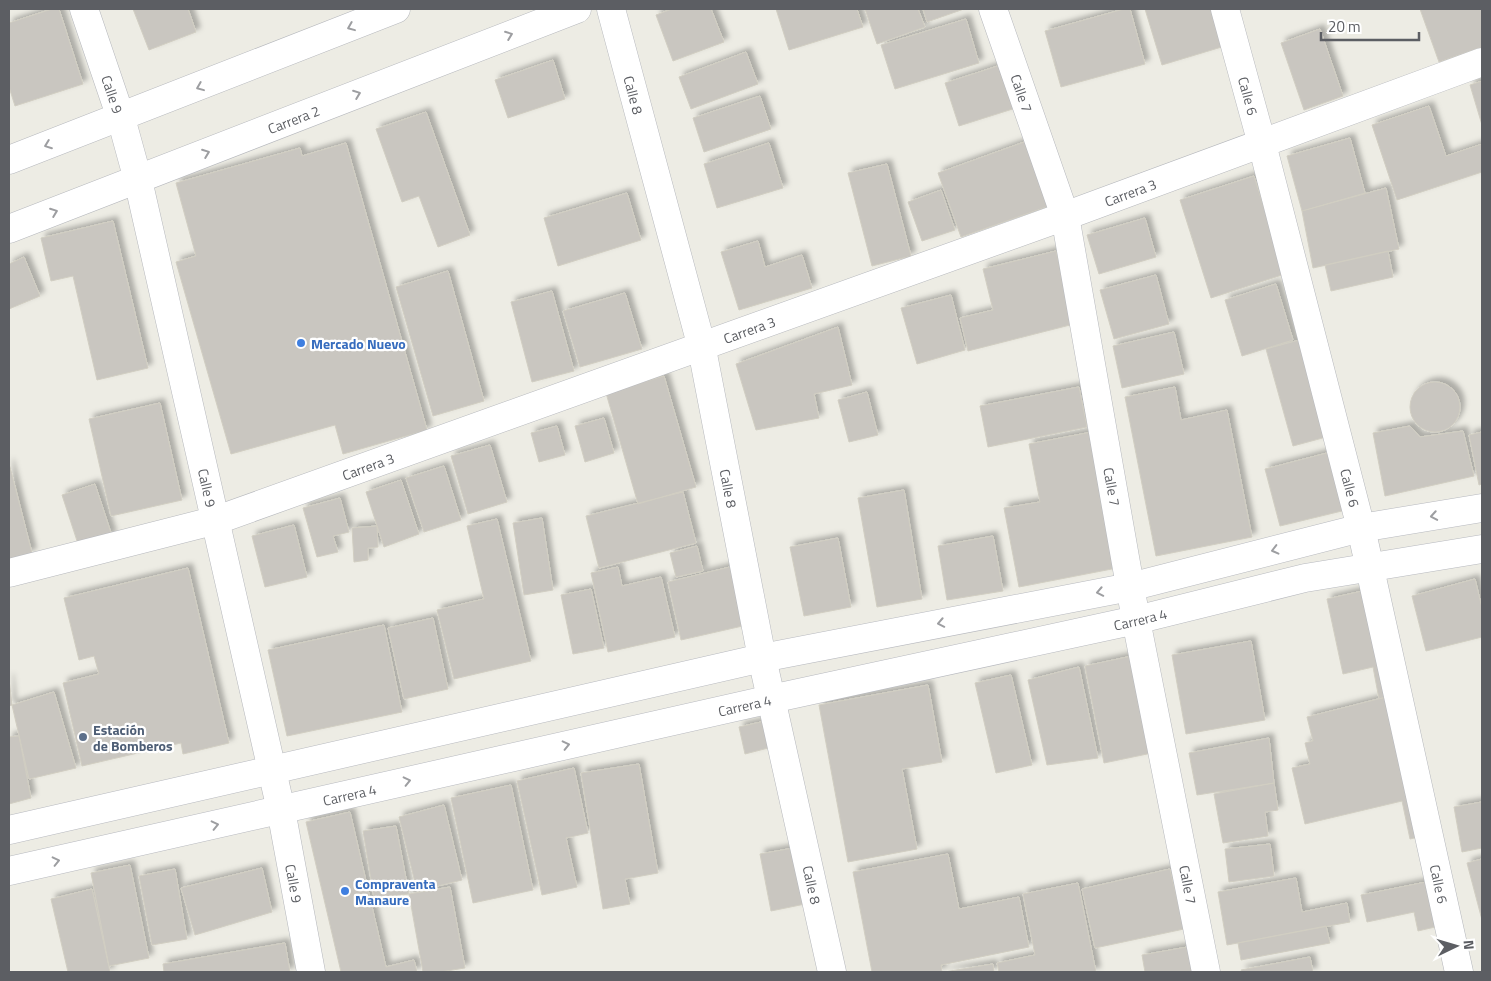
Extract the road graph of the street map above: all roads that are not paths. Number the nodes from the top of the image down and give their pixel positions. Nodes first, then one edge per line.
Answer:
1 (84, 9) edge
2 (396, 9) edge
3 (577, 9) edge
4 (611, 9) edge
5 (993, 9) edge
6 (1225, 9) edge
7 (1482, 62) edge
8 (120, 118) junction
9 (1262, 144) junction
10 (9, 160) edge
11 (138, 180) junction
12 (1065, 216) junction
13 (9, 229) edge
14 (701, 344) junction
15 (1482, 508) edge
16 (217, 520) junction
17 (1360, 528) junction
18 (1482, 549) edge
19 (1370, 568) junction
20 (9, 573) edge
21 (1130, 586) junction
22 (1136, 620) junction
23 (762, 658) junction
24 (771, 699) junction
25 (271, 771) junction
26 (281, 810) junction
27 (9, 830) edge
28 (9, 871) edge
29 (311, 972) edge
30 (832, 972) edge
31 (1206, 972) edge
32 (1459, 972) edge

1 - 8 street, Calle 9
2 -> 8 street
11 -> 3 street, Carrera 2
4 - 14 street, Calle 8
5 - 12 street, Calle 7
6 - 9 street, Calle 6
7 - 9 street, Carrera 3
8 -> 10 street
8 - 11 street, Calle 9
9 - 12 street, Carrera 3
9 - 17 street, Calle 6
13 -> 11 street, Carrera 2
11 - 16 street, Calle 9
12 - 14 street, Carrera 3
12 - 21 street, Calle 7
14 - 16 street, Carrera 3
14 - 23 street, Calle 8
15 -> 17 street
16 - 20 street, Carrera 3
16 - 25 street, Calle 9
17 - 19 street, Calle 6
17 -> 21 street
18 - 19 street, Carrera 4
19 - 22 street, Carrera 4
19 - 32 street, Calle 6
21 - 22 street, Calle 7
21 -> 23 street
22 - 24 street, Carrera 4
22 - 31 street, Calle 7
23 - 24 street, Calle 8
23 - 25 street
26 -> 24 street, Carrera 4
24 - 30 street, Calle 8
25 - 26 street, Calle 9
25 - 27 street
28 -> 26 street, Carrera 4
26 - 29 street, Calle 9

